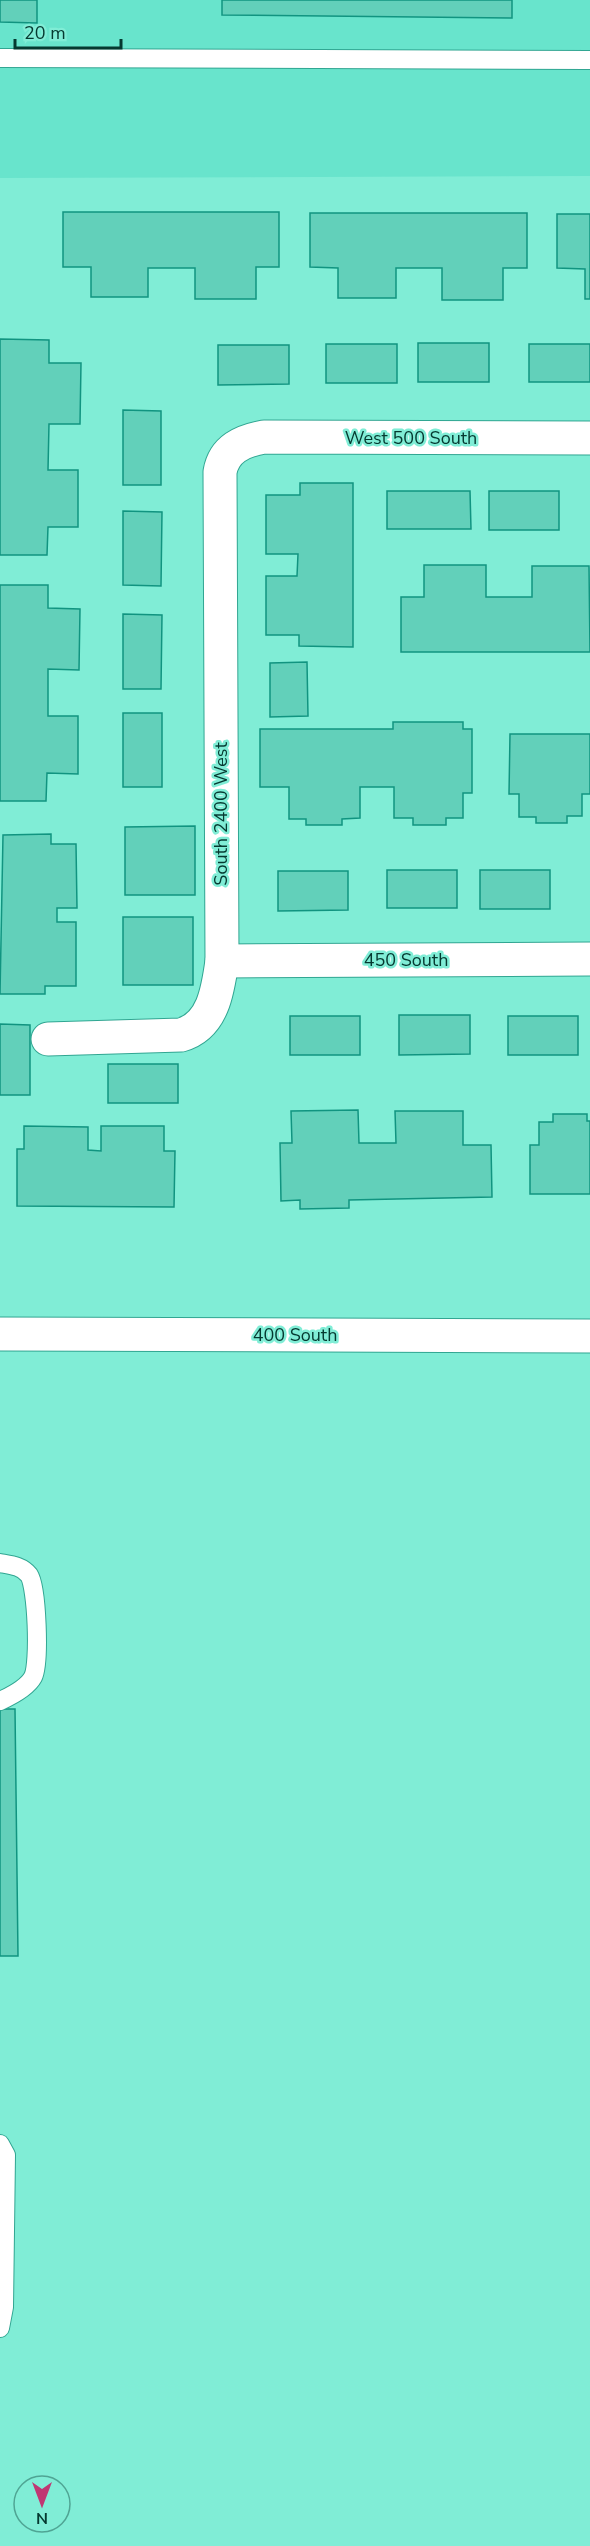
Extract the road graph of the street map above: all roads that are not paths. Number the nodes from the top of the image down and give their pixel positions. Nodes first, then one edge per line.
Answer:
1 (0, 58) edge
2 (590, 60) edge
3 (590, 438) edge
4 (233, 448) joint
5 (590, 959) edge
6 (222, 961) junction
7 (48, 1039) dead end
8 (0, 1334) edge
9 (590, 1336) edge
10 (0, 1563) edge
11 (0, 1701) edge
12 (0, 2144) edge
13 (0, 2328) edge

1 - 2 lane
3 - 4 street, West 500 South
4 - 6 street, South 2400 West
5 - 6 street, 450 South
6 - 7 street, South 2400 West
8 - 9 street, 400 South
10 - 11 lane
12 - 13 lane

